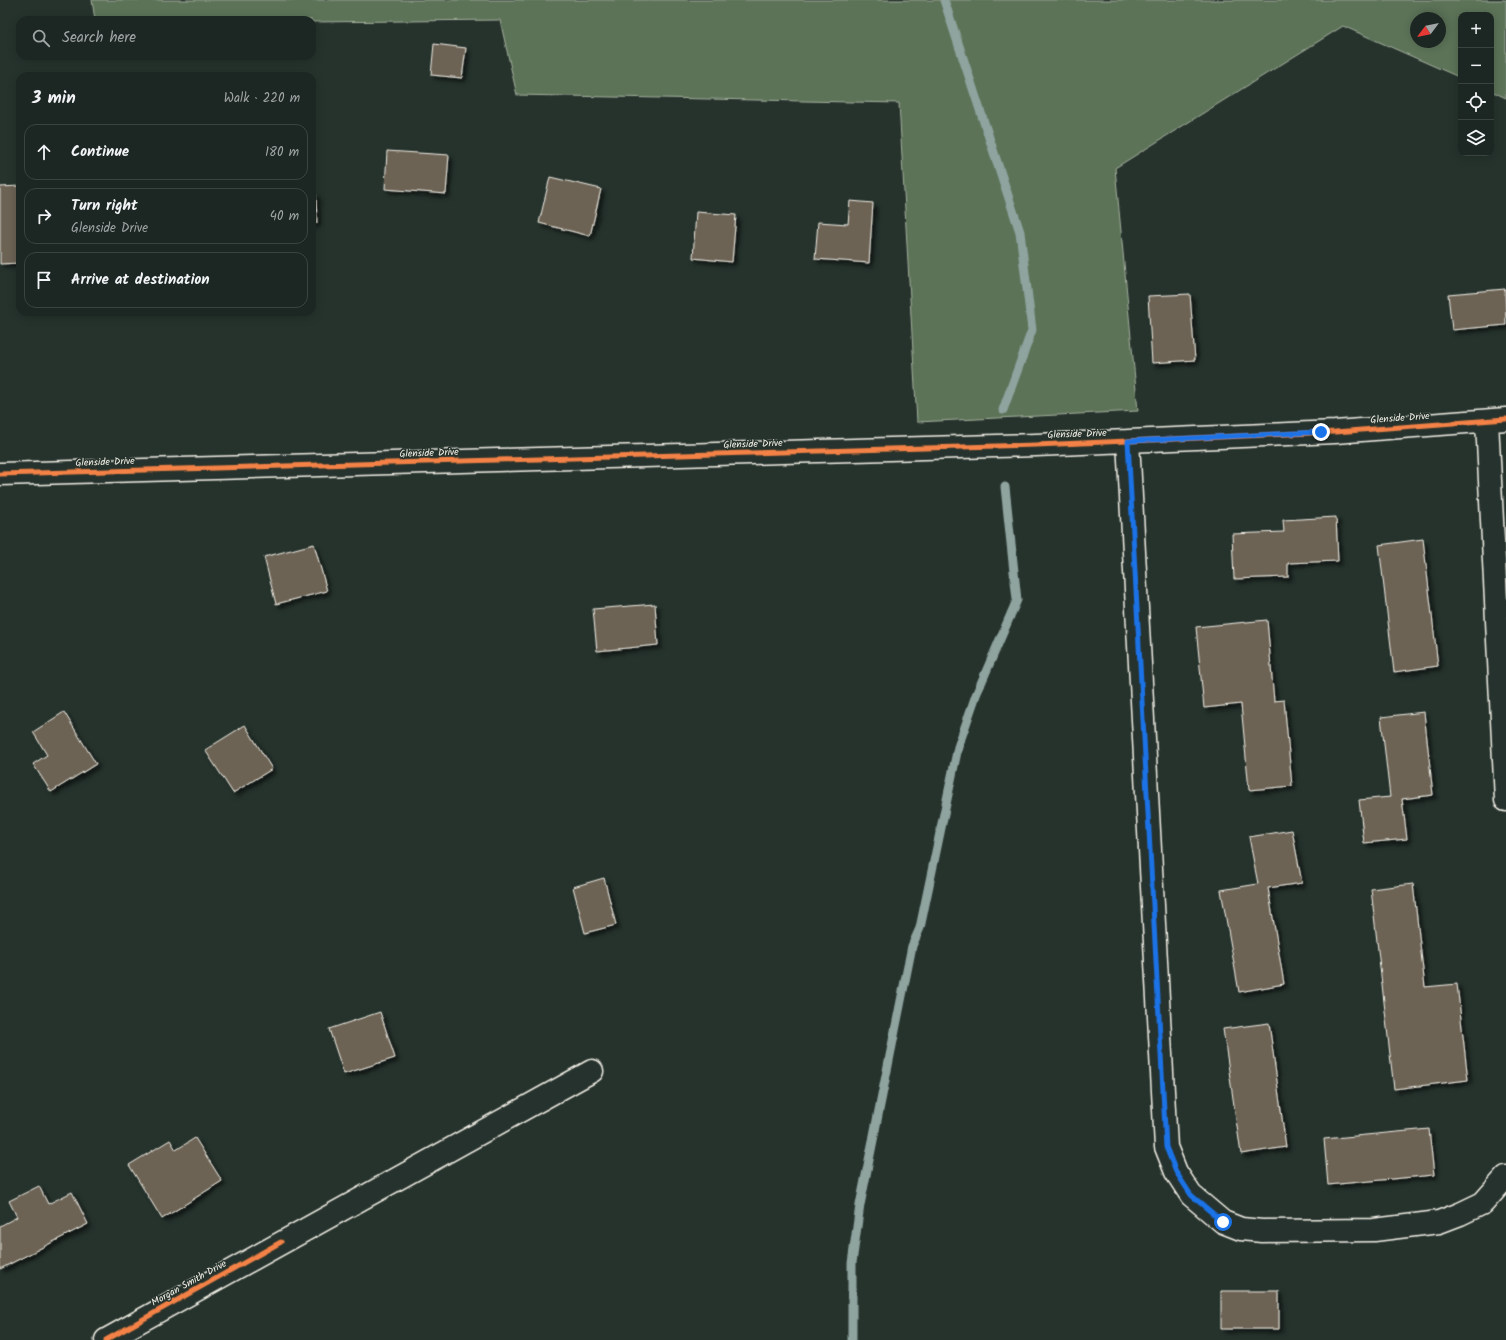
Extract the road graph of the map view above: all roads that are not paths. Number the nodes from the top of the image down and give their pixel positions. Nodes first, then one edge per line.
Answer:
1 (1497, 420) edge
2 (1128, 441) junction
3 (0, 474) edge
4 (1506, 800) edge
5 (592, 1071) dead end
6 (1506, 1177) edge
7 (106, 1340) edge

1 - 2 street, Glenside Drive
1 - 4 street
2 - 3 street, Glenside Drive
2 - 6 street
5 - 7 street, Morgan Smith Drive

